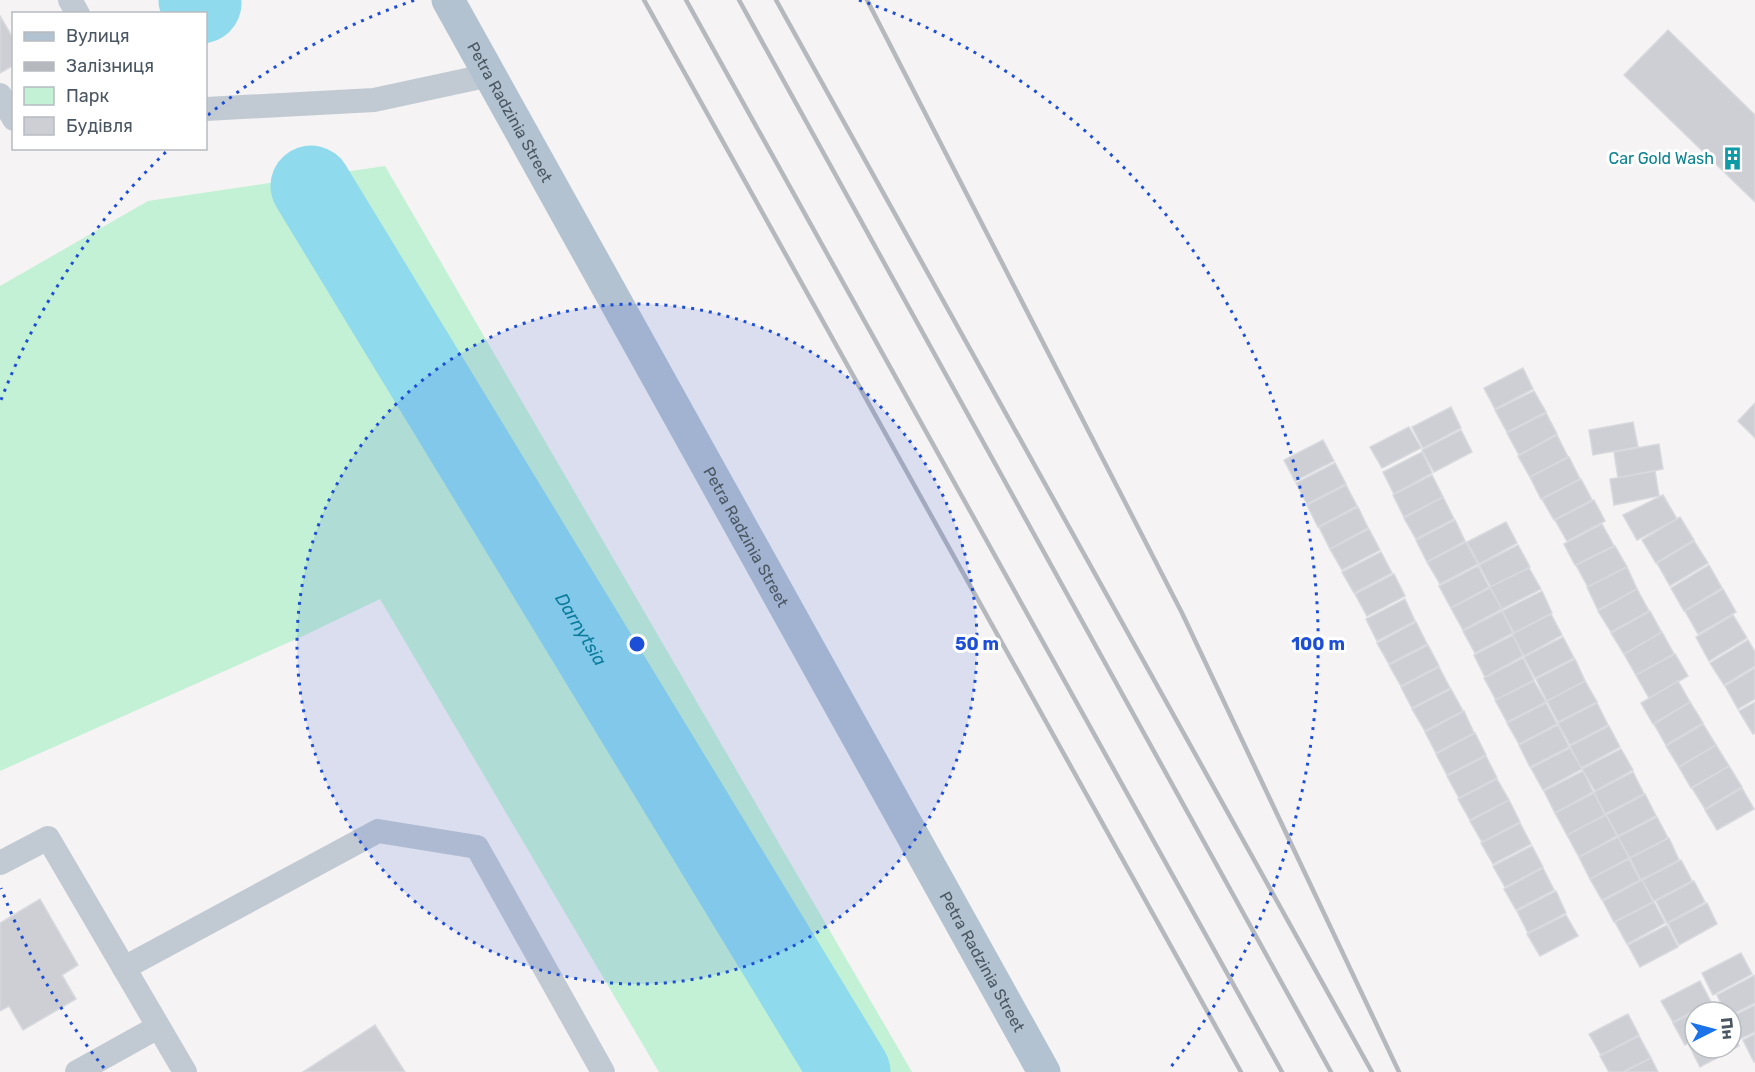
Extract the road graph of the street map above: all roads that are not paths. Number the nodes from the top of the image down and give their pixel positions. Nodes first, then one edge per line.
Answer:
1 (448, 0) edge
2 (490, 75) junction
3 (0, 95) edge
4 (207, 109) edge
5 (12, 116) edge
6 (0, 863) edge
7 (124, 968) junction
8 (158, 1027) junction
9 (77, 1072) edge
10 (185, 1072) edge
11 (603, 1072) edge
12 (1044, 1072) edge

1 - 2 main road, Petra Radzinia Street
2 - 4 lane
2 - 12 main road, Petra Radzinia Street
3 - 5 lane
6 - 7 lane
7 - 8 lane
7 - 11 lane
8 - 9 lane
8 - 10 lane

